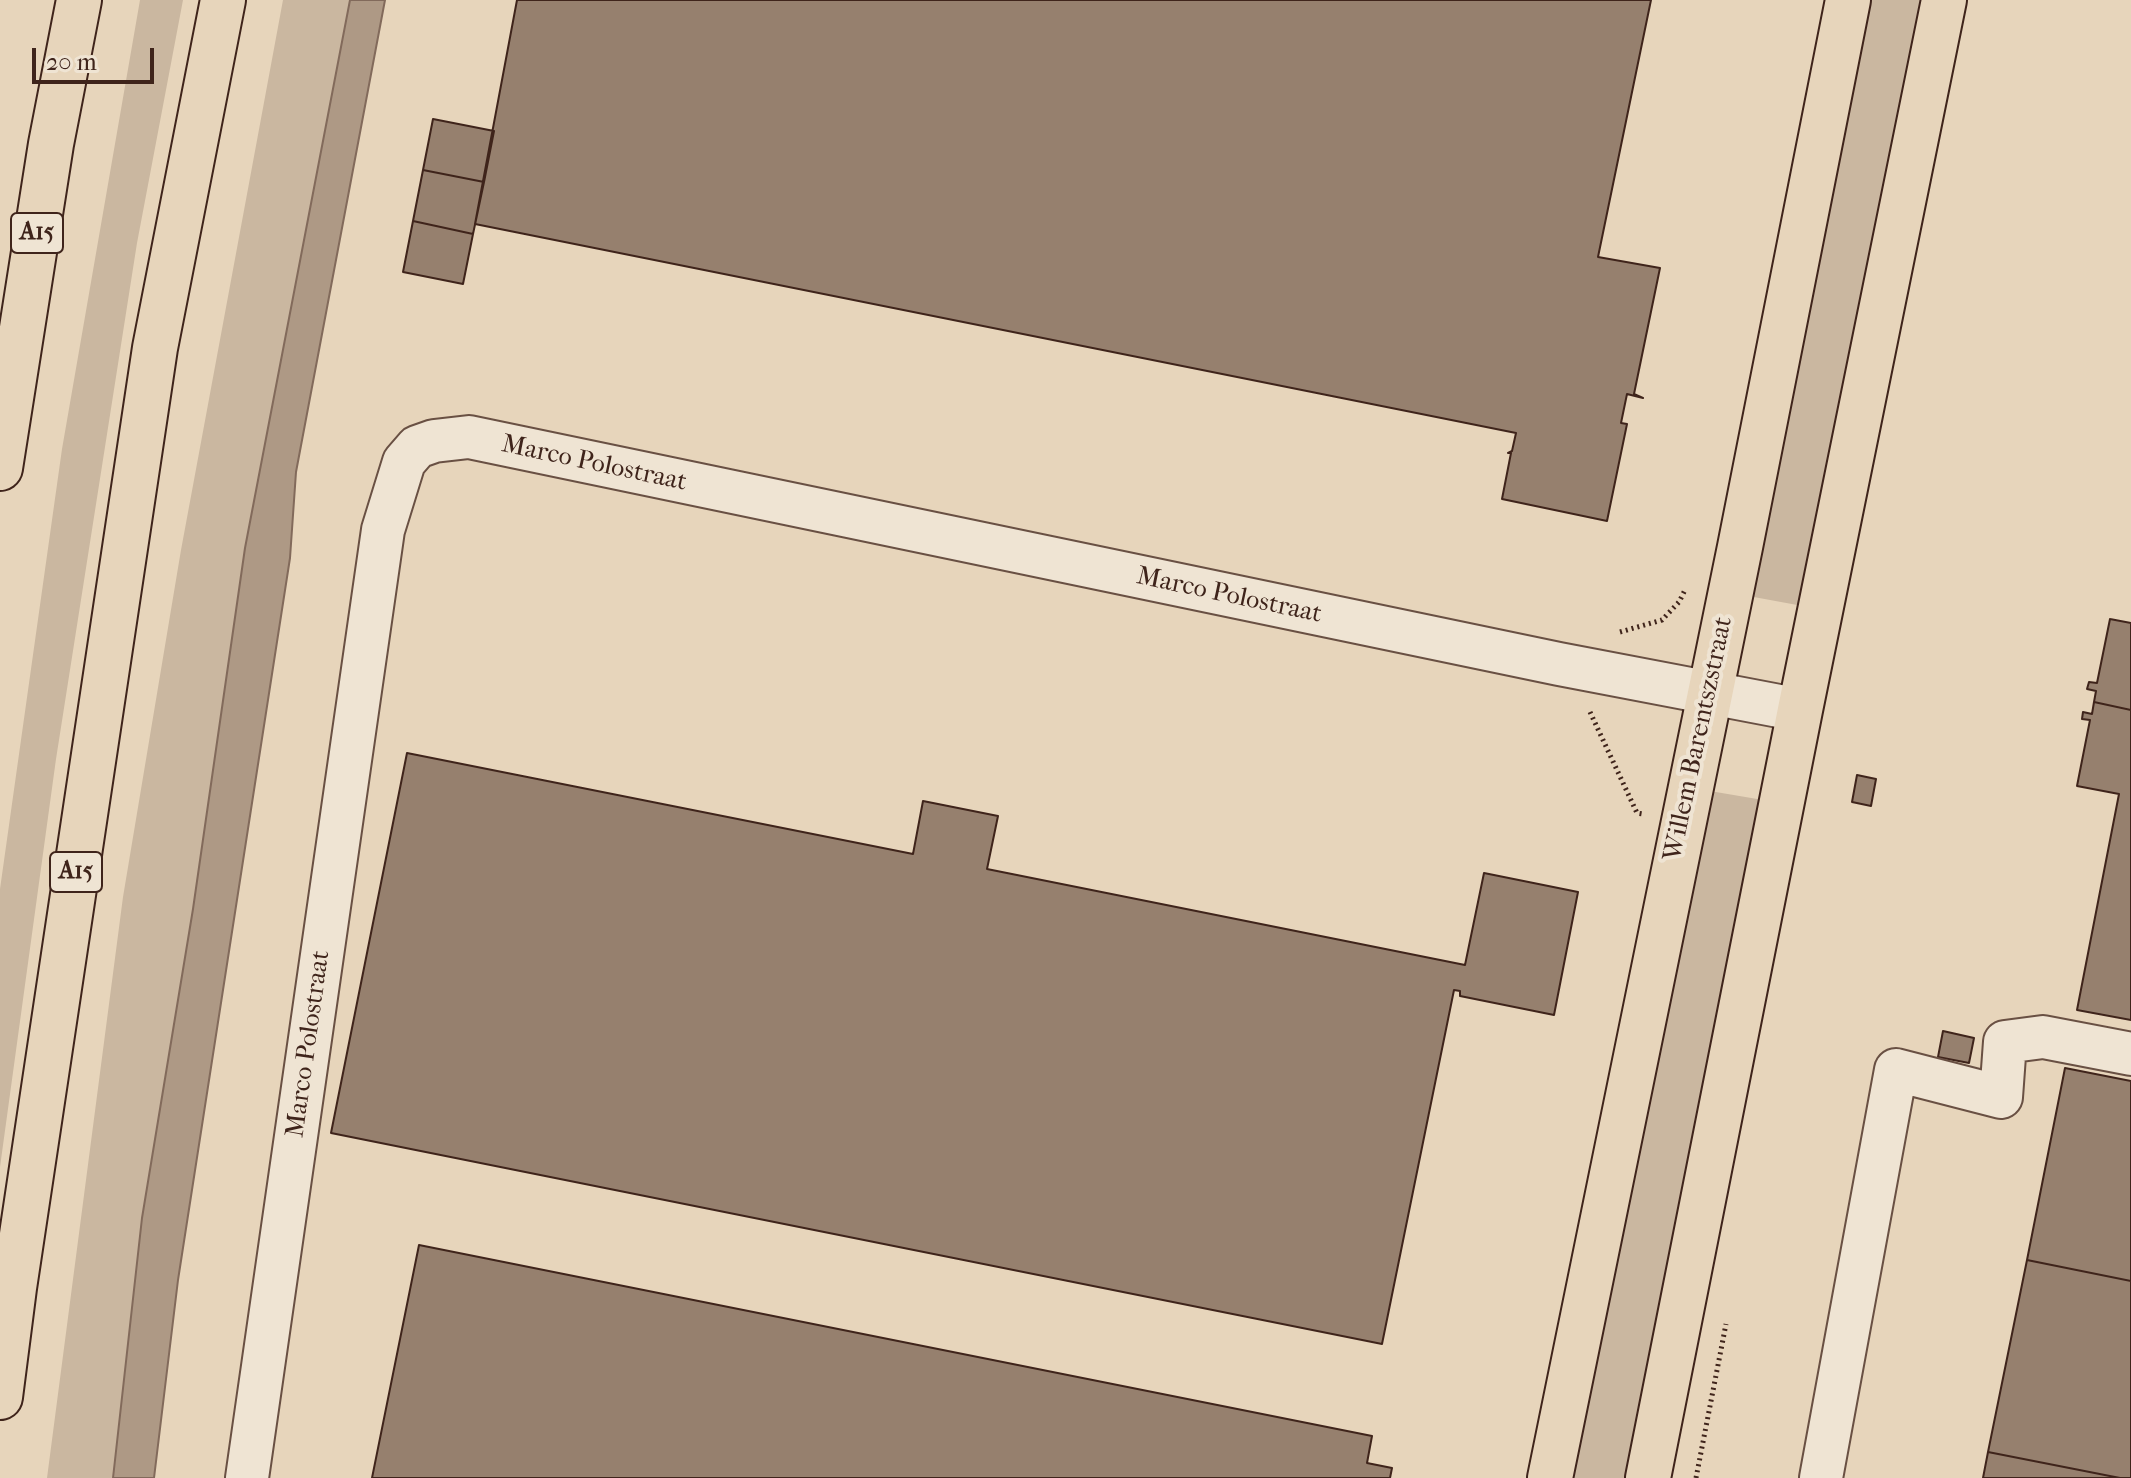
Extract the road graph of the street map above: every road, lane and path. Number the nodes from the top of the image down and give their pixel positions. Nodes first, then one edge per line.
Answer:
1 (79, 0) edge
2 (223, 0) edge
3 (1848, 0) edge
4 (1944, 0) edge
5 (0, 468) edge
6 (1708, 692) junction
7 (1800, 710) junction
8 (2131, 1054) edge
9 (0, 1397) edge
10 (247, 1478) edge
11 (1550, 1478) edge
12 (1648, 1478) edge
13 (1821, 1478) edge

1 - 5 main road, A15
2 - 9 main road, A15
3 - 6 main road, Willem Barentszstraat
4 - 7 main road
6 - 7 street, Marco Polostraat
6 - 10 street, Marco Polostraat
6 - 11 main road, Willem Barentszstraat
7 - 12 main road
8 - 13 street

